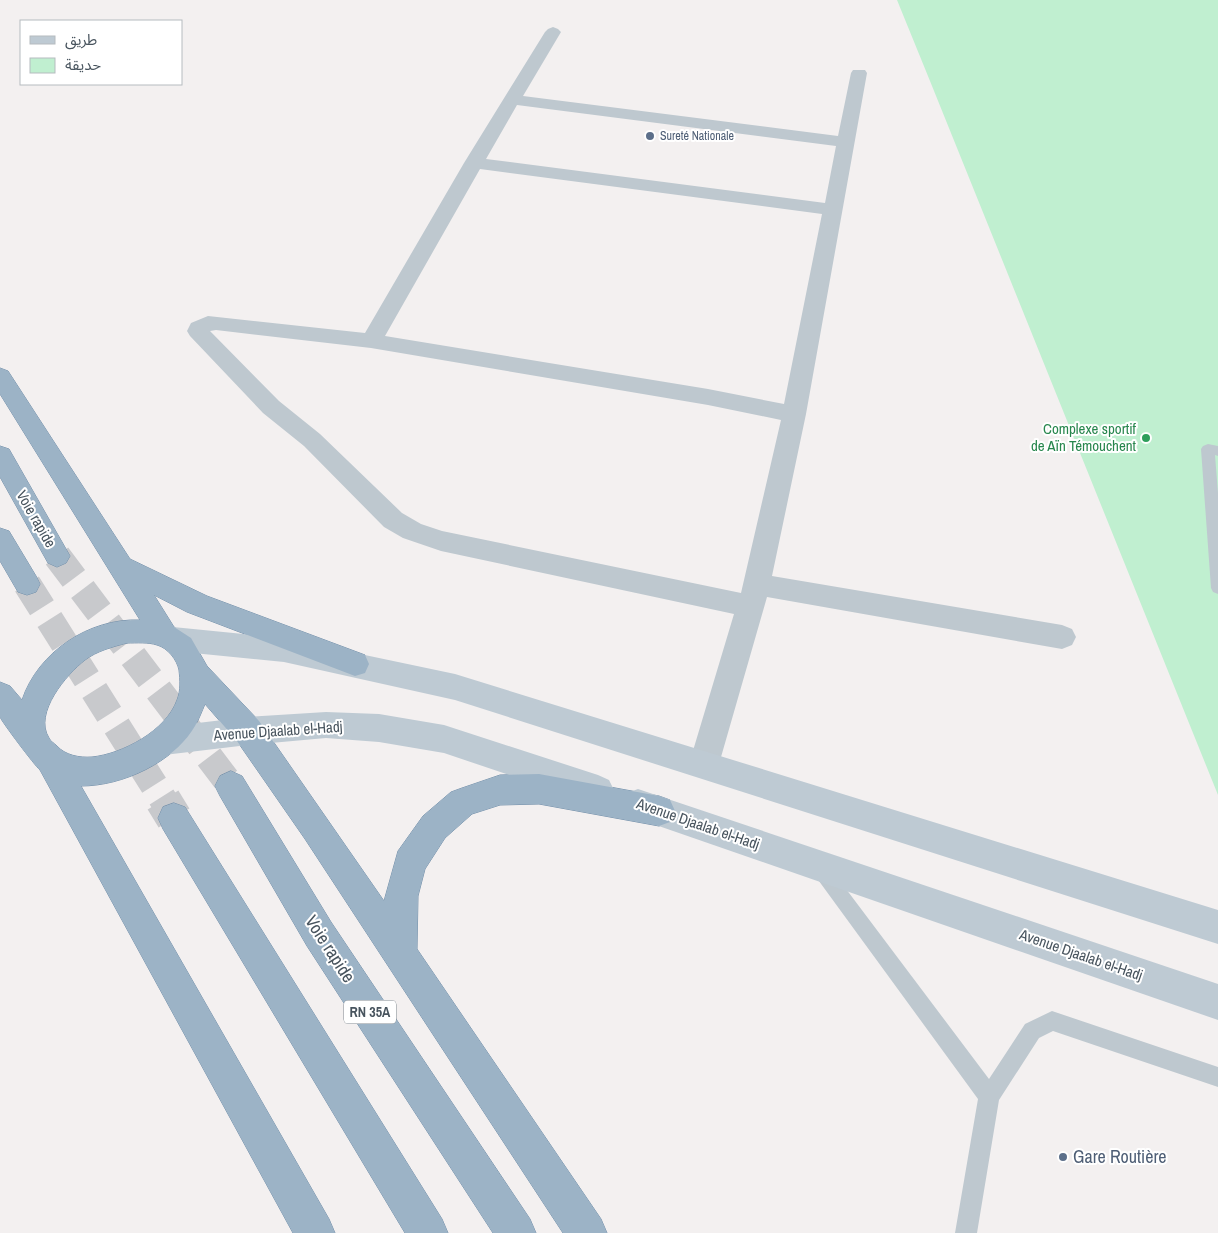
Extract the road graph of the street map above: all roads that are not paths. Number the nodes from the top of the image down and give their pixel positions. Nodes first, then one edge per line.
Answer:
1 (553, 32) dead end
2 (859, 73) dead end
3 (514, 100) junction
4 (846, 142) junction
5 (473, 164) junction
6 (833, 210) junction
7 (371, 341) junction
8 (0, 376) edge
9 (794, 414) junction
10 (1218, 451) edge
11 (0, 455) edge
12 (0, 538) edge
13 (57, 556) tunnel mouth
14 (122, 567) junction
15 (27, 584) tunnel mouth
16 (1218, 588) edge
17 (754, 595) junction
18 (169, 637) junction
19 (1062, 637) dead end
20 (354, 664) junction
21 (195, 673) junction
22 (0, 695) edge
23 (248, 731) junction
24 (164, 741) junction
25 (42, 750) junction
26 (704, 764) junction
27 (231, 786) tunnel mouth
28 (658, 811) junction
29 (174, 818) tunnel mouth
30 (817, 865) junction
31 (1218, 927) edge
32 (400, 954) junction
33 (1218, 1002) edge
34 (1218, 1077) edge
35 (989, 1096) junction
36 (315, 1233) edge
37 (428, 1233) edge
38 (516, 1233) edge
39 (587, 1233) edge
40 (966, 1233) edge

1 - 3 street
2 - 4 street
3 - 4 street
3 - 5 street
4 - 6 street
5 - 6 street
5 - 7 street
6 - 9 street
7 - 9 street
7 - 17 street
8 - 14 highway
9 - 17 street
10 - 16 lane
11 - 13 highway, Voie rapide
12 - 15 highway
14 - 18 highway
14 - 20 highway
17 - 19 street
17 - 26 street
18 - 20 main road
18 - 21 highway
18 - 25 highway
20 - 26 main road
21 - 23 highway
21 - 24 highway
22 - 25 highway
23 - 24 main road, Avenue Djaalab el-Hadj
23 - 28 main road, Avenue Djaalab el-Hadj
23 - 32 highway
24 - 25 highway
25 - 36 highway
26 - 31 main road
27 - 38 highway, Voie rapide / RN 35A
28 - 30 main road, Avenue Djaalab el-Hadj
28 - 32 highway
29 - 37 highway
30 - 33 main road, Avenue Djaalab el-Hadj
30 - 35 lane
32 - 39 highway
34 - 35 lane
35 - 40 lane

